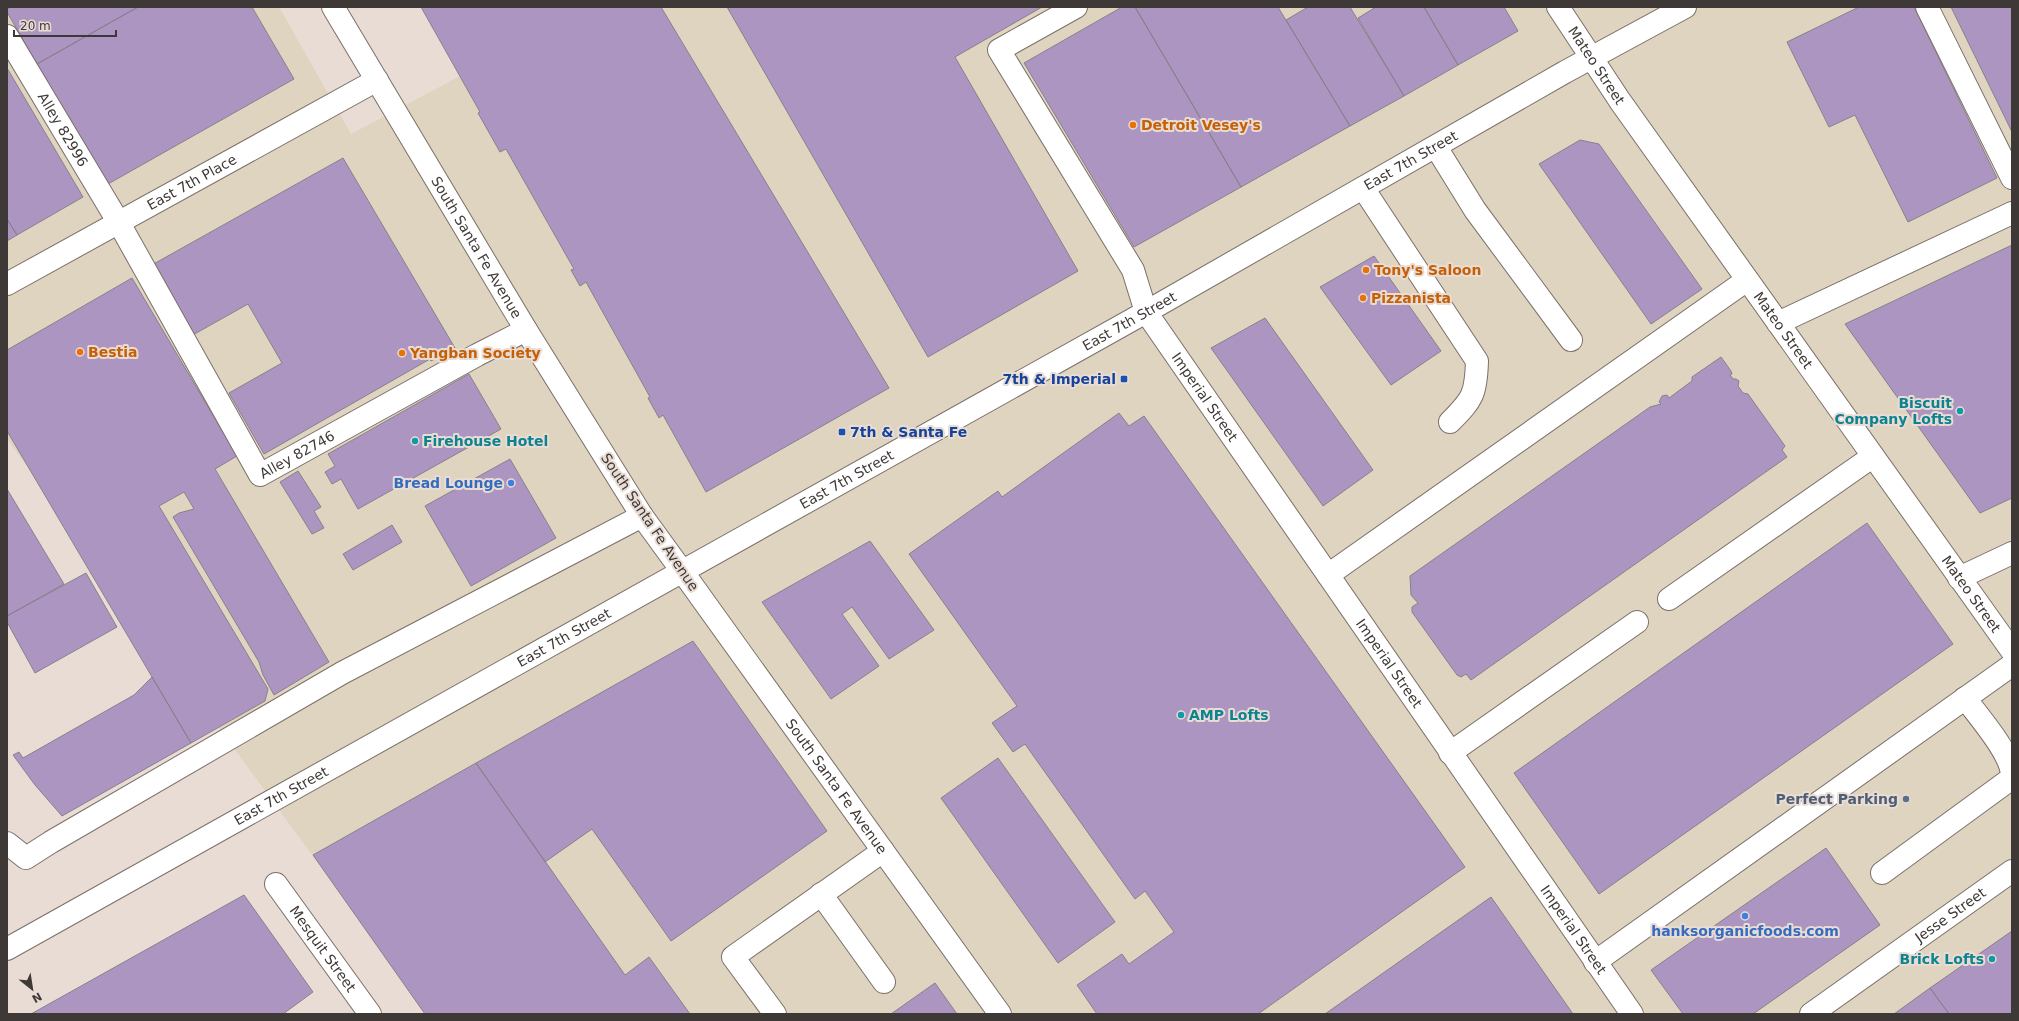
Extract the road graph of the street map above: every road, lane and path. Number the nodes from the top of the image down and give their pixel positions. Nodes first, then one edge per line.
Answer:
1 (333, 7) edge
2 (1076, 7) edge
3 (1558, 7) edge
4 (1685, 7) edge
5 (1927, 7) edge
6 (7, 36) edge
7 (1590, 59) junction
8 (377, 80) junction
9 (1436, 147) junction
10 (2012, 178) edge
11 (1363, 188) junction
12 (2012, 213) edge
13 (119, 223) junction
14 (1748, 280) junction
15 (7, 284) edge
16 (1146, 312) junction
17 (1778, 323) junction
18 (526, 330) junction
19 (1572, 340) dead end
20 (1450, 422) dead end
21 (1872, 457) junction
22 (642, 516) junction
23 (2012, 553) edge
24 (682, 570) junction
25 (1328, 575) junction
26 (1959, 578) junction
27 (1669, 599) dead end
28 (1637, 622) dead end
29 (2012, 651) edge
30 (2012, 665) edge
31 (1965, 698) junction
32 (1450, 753) junction
33 (2012, 774) edge
34 (2012, 778) edge
35 (7, 843) edge
36 (883, 851) junction
37 (2012, 871) edge
38 (1882, 873) dead end
39 (276, 884) dead end
40 (821, 894) junction
41 (7, 949) edge
42 (1595, 962) junction
43 (884, 982) dead end
44 (370, 1014) edge
45 (775, 1014) edge
46 (1000, 1014) edge
47 (1632, 1014) edge
48 (1811, 1014) edge

1 - 8 street, South Santa Fe Avenue
2 - 16 street, Imperial Street
3 - 7 street, Mateo Street
4 - 7 street, East 7th Street
5 - 10 street
6 - 13 street, Alley 82996
7 - 9 street, East 7th Street
7 - 14 street, Mateo Street
8 - 13 street, East 7th Place
8 - 18 street, South Santa Fe Avenue
9 - 11 street, East 7th Street
9 - 19 street
11 - 16 street, East 7th Street
11 - 20 street
12 - 17 street
13 - 15 street, East 7th Place
13 - 18 street, Alley 82746
14 - 17 street, Mateo Street
14 - 25 street
16 - 24 street, East 7th Street
16 - 25 street, Imperial Street
17 - 21 street, Mateo Street
18 - 22 street, South Santa Fe Avenue
21 - 26 street, Mateo Street
21 - 27 street
22 - 24 street, South Santa Fe Avenue
22 - 35 street
23 - 26 street
24 - 36 street, South Santa Fe Avenue
24 - 41 street, East 7th Street
25 - 32 street, Imperial Street
26 - 29 street, Mateo Street
28 - 32 street
30 - 31 street
31 - 33 street
31 - 42 street
32 - 42 street, Imperial Street
34 - 38 street
36 - 40 street
36 - 46 street, South Santa Fe Avenue
37 - 48 street, Jesse Street
39 - 44 street, Mesquit Street
40 - 43 street
40 - 45 street
42 - 47 street, Imperial Street

